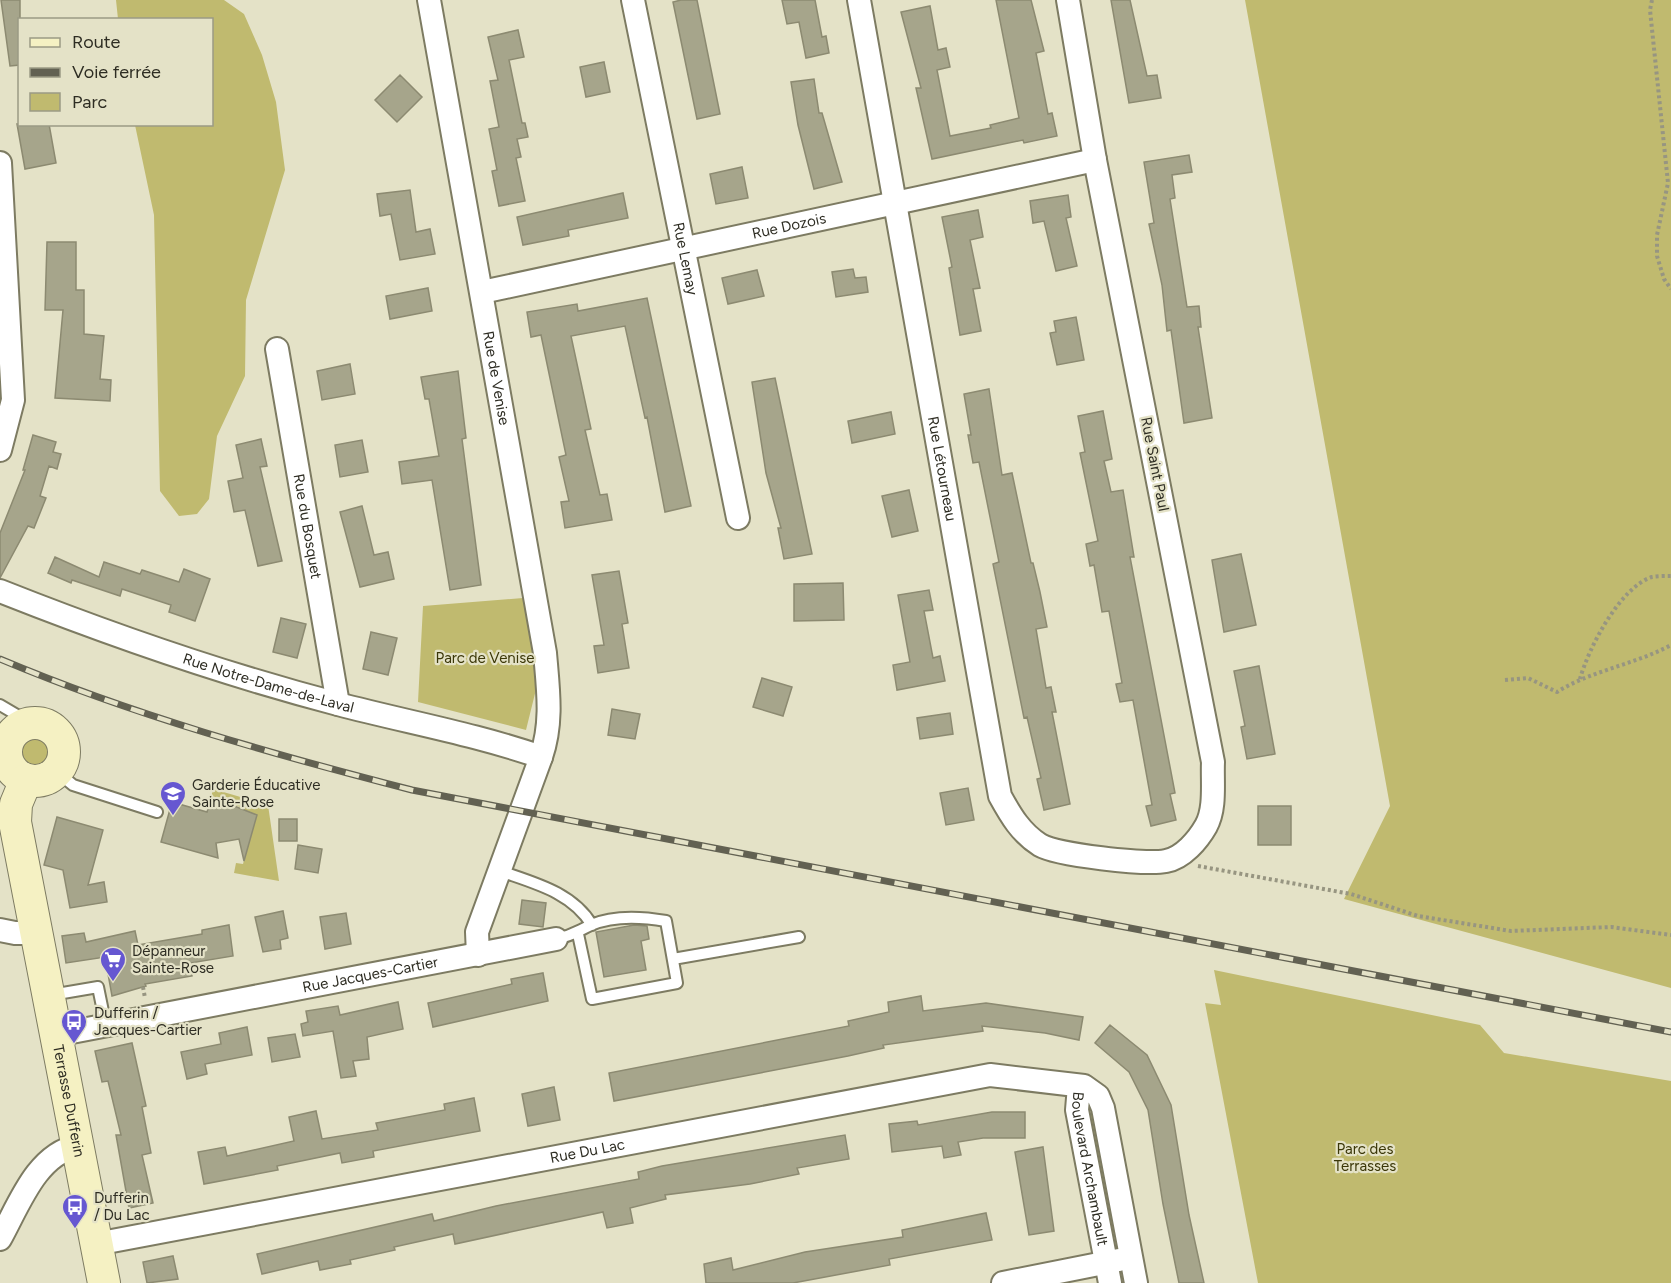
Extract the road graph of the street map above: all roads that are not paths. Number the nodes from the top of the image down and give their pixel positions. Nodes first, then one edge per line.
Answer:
1 (429, 0) edge
2 (633, 0) edge
3 (859, 0) edge
4 (1068, 0) edge
5 (1095, 160) junction
6 (0, 164) edge
7 (897, 203) junction
8 (683, 248) junction
9 (482, 292) junction
10 (277, 349) dead end
11 (0, 450) edge
12 (738, 518) dead end
13 (0, 591) edge
14 (338, 704) junction
15 (0, 705) edge
16 (23, 726) junction
17 (541, 757) junction
18 (57, 772) junction
19 (26, 780) junction
20 (157, 812) dead end
21 (1116, 861) joint
22 (500, 871) junction
23 (592, 925) junction
24 (0, 930) edge
25 (37, 933) junction
26 (567, 937) junction
27 (800, 937) dead end
28 (478, 955) junction
29 (673, 958) junction
30 (49, 996) junction
31 (106, 1026) junction
32 (56, 1035) junction
33 (1079, 1086) junction
34 (77, 1146) junction
35 (0, 1239) edge
36 (96, 1244) junction
37 (1131, 1258) junction
38 (1108, 1273) edge
39 (104, 1283) edge
40 (1003, 1283) edge
41 (1136, 1283) edge

1 - 9 street, Rue de Venise
2 - 8 street, Rue Lemay
3 - 7 street, Rue Létourneau
4 - 5 street, Rue Saint Paul
5 - 7 street, Rue Dozois
5 - 21 street, Rue Saint Paul
6 - 11 street
7 - 8 street, Rue Dozois
7 - 21 street, Rue Létourneau
8 - 9 street, Rue Dozois
8 - 12 street, Rue Lemay
9 - 17 street, Rue de Venise
10 - 14 street, Rue du Bosquet
13 - 14 street, Rue Notre-Dame-de-Laval
14 - 17 street, Rue Notre-Dame-de-Laval
15 - 16 lane
16 - 18 street
16 - 19 street
17 - 22 street
18 - 19 street
18 - 20 lane
19 - 25 street, Terrasse Dufferin
22 - 23 lane
22 - 28 street
23 - 26 lane
23 - 29 lane
24 - 25 street
25 - 30 street, Terrasse Dufferin
26 - 28 street, Rue Jacques-Cartier
26 - 29 lane
27 - 29 lane
28 - 31 street, Rue Jacques-Cartier
30 - 31 lane
30 - 32 street, Terrasse Dufferin
31 - 32 street, Rue Jacques-Cartier
32 - 34 street, Terrasse Dufferin
33 - 36 street, Rue Du Lac
33 - 37 street, Boulevard Archambault
33 - 38 street, Boulevard Archambault
34 - 35 street
34 - 36 street, Terrasse Dufferin
36 - 39 street, Terrasse Dufferin
37 - 38 street
37 - 41 street, Boulevard Archambault
38 - 40 street

